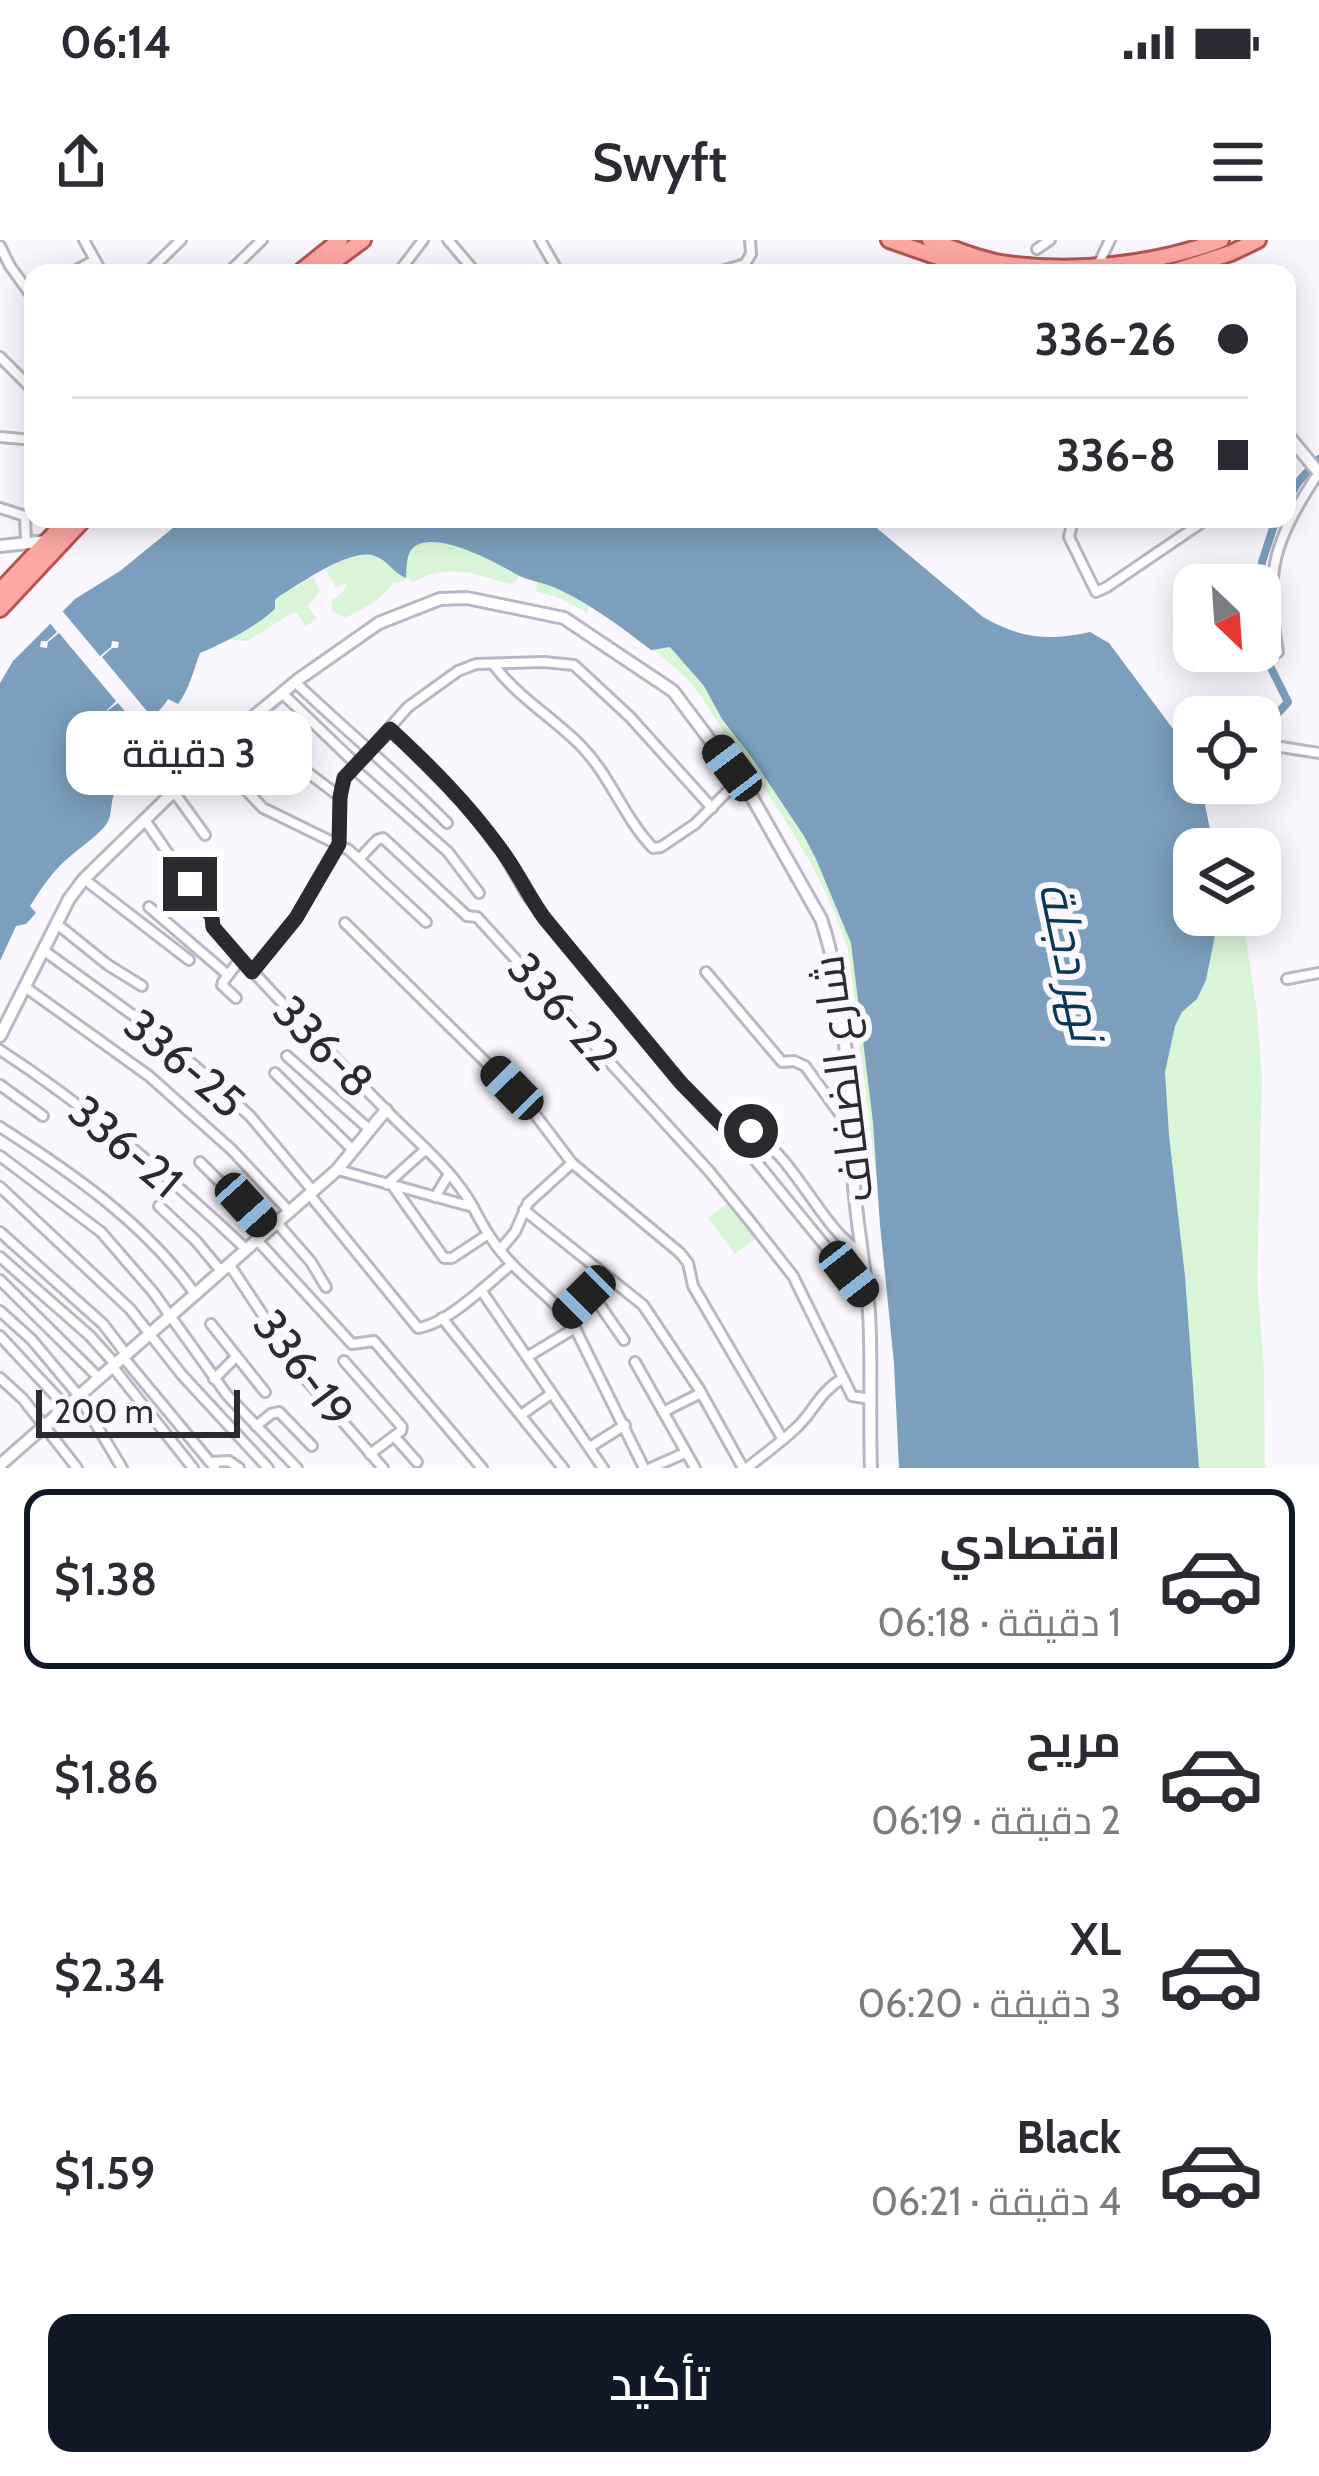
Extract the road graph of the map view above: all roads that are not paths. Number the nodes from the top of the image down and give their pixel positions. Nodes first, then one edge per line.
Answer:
1 (84, 240) edge
2 (182, 240) edge
3 (262, 240) edge
4 (340, 240) edge
5 (363, 240) edge
6 (423, 240) edge
7 (448, 240) edge
8 (889, 240) edge
9 (930, 240) edge
10 (1050, 240) edge
11 (1221, 240) edge
12 (1258, 240) edge
13 (0, 246) edge
14 (1037, 249) dead end
15 (95, 260) junction
16 (88, 264) edge
17 (97, 264) edge
18 (157, 264) edge
19 (237, 264) edge
20 (309, 264) edge
21 (330, 264) edge
22 (405, 264) edge
23 (468, 264) edge
24 (958, 264) edge
25 (1030, 264) edge
26 (1130, 264) edge
27 (1198, 264) edge
28 (24, 285) edge
29 (0, 358) edge
30 (24, 381) edge
31 (1296, 444) edge
32 (1319, 472) edge
33 (1296, 511) edge
34 (27, 528) edge
35 (59, 528) edge
36 (75, 528) edge
37 (1071, 528) edge
38 (1194, 528) edge
39 (1286, 528) edge
40 (46, 541) junction
41 (26, 543) junction
42 (0, 546) edge
43 (1273, 564) edge
44 (6, 595) edge
45 (492, 662) junction
46 (295, 682) junction
47 (282, 693) junction
48 (243, 724) junction
49 (390, 729) junction
50 (1281, 747) edge
51 (368, 751) junction
52 (1319, 753) edge
53 (212, 754) junction
54 (354, 766) junction
55 (740, 779) junction
56 (174, 792) junction
57 (340, 797) junction
58 (712, 808) junction
59 (145, 820) junction
60 (447, 823) dead end
61 (205, 836) dead end
62 (339, 844) junction
63 (359, 859) junction
64 (84, 879) junction
65 (479, 893) dead end
66 (149, 907) dead end
67 (426, 922) dead end
68 (345, 923) dead end
69 (57, 924) junction
70 (43, 950) junction
71 (241, 958) junction
72 (189, 960) dead end
73 (252, 972) junction
74 (706, 972) dead end
75 (1319, 973) edge
76 (227, 975) junction
77 (1287, 979) dead end
78 (142, 986) dead end
79 (25, 987) junction
80 (236, 998) dead end
81 (0, 1036) edge
82 (0, 1050) edge
83 (287, 1056) dead end
84 (275, 1073) dead end
85 (0, 1085) edge
86 (386, 1111) junction
87 (43, 1116) dead end
88 (0, 1127) edge
89 (851, 1129) junction
90 (370, 1130) junction
91 (735, 1138) junction
92 (426, 1149) junction
93 (353, 1150) junction
94 (0, 1156) edge
95 (200, 1162) dead end
96 (572, 1162) junction
97 (337, 1170) junction
98 (449, 1174) junction
99 (390, 1184) junction
100 (0, 1187) edge
101 (311, 1192) junction
102 (435, 1197) junction
103 (159, 1206) dead end
104 (472, 1207) junction
105 (524, 1210) junction
106 (289, 1211) junction
107 (273, 1227) junction
108 (0, 1232) edge
109 (487, 1235) junction
110 (257, 1240) junction
111 (246, 1250) junction
112 (500, 1250) junction
113 (862, 1252) junction
114 (0, 1257) edge
115 (512, 1264) junction
116 (225, 1268) junction
117 (606, 1276) junction
118 (0, 1280) edge
119 (326, 1287) dead end
120 (481, 1289) junction
121 (590, 1291) junction
122 (195, 1294) junction
123 (867, 1298) junction
124 (0, 1311) edge
125 (566, 1315) junction
126 (169, 1316) junction
127 (442, 1318) junction
128 (211, 1324) dead end
129 (575, 1328) junction
130 (149, 1334) junction
131 (0, 1336) edge
132 (625, 1340) dead end
133 (527, 1357) junction
134 (236, 1358) junction
135 (119, 1360) junction
136 (344, 1361) dead end
137 (635, 1362) dead end
138 (0, 1378) edge
139 (98, 1378) junction
140 (214, 1378) junction
141 (843, 1378) junction
142 (265, 1392) dead end
143 (701, 1393) junction
144 (551, 1394) junction
145 (79, 1396) junction
146 (870, 1399) junction
147 (66, 1407) junction
148 (663, 1412) junction
149 (521, 1415) junction
150 (46, 1426) junction
151 (256, 1426) junction
152 (625, 1426) junction
153 (394, 1436) junction
154 (782, 1438) junction
155 (312, 1446) dead end
156 (590, 1447) junction
157 (686, 1453) junction
158 (370, 1454) junction
159 (417, 1462) dead end
160 (213, 1465) edge
161 (1, 1466) edge
162 (77, 1468) edge
163 (122, 1468) edge
164 (193, 1468) edge
165 (239, 1468) edge
166 (268, 1468) edge
167 (296, 1468) edge
168 (383, 1468) edge
169 (482, 1468) edge
170 (563, 1468) edge
171 (603, 1468) edge
172 (648, 1468) edge
173 (695, 1468) edge
174 (745, 1468) edge
175 (871, 1468) edge

1 - 15 street
2 - 18 street
3 - 19 street
4 - 20 main road
5 - 21 main road
6 - 22 street
7 - 23 street
8 - 24 main road
9 - 25 main road
10 - 14 street
11 - 26 main road
12 - 27 main road
13 - 28 street
15 - 16 street
15 - 17 street
29 - 30 street
31 - 32 street
32 - 33 street
34 - 41 street
35 - 40 main road
36 - 44 main road
37 - 38 street
39 - 43 street
40 - 41 street
40 - 44 main road
41 - 42 street
45 - 49 street
45 - 58 street
45 - 58 street
46 - 47 street, شارع الضفاف
46 - 51 street
46 - 55 street, شارع الضفاف
47 - 48 street, شارع الضفاف
47 - 54 street
48 - 53 street, شارع الضفاف
48 - 57 street
49 - 51 street
49 - 91 street
50 - 52 street
51 - 54 street
51 - 60 street
53 - 56 street, شارع الضفاف
53 - 62 street
54 - 57 street
54 - 65 street
55 - 58 street
55 - 89 street, شارع الضفاف
56 - 59 street, شارع الضفاف
56 - 61 street
57 - 62 street
59 - 64 street, شارع الضفاف
59 - 71 street, 336-8
62 - 63 street
62 - 73 street
63 - 67 street
63 - 141 street, 336-22
64 - 69 street, شارع الضفاف
64 - 72 street
66 - 76 street
68 - 96 street
69 - 70 street, شارع الضفاف
69 - 78 street
70 - 79 street, شارع الضفاف
70 - 101 street, 336-25
71 - 73 street, 336-8
71 - 76 street
73 - 86 street, 336-8
74 - 89 street
75 - 77 street
76 - 80 street
79 - 81 street, شارع الضفاف
79 - 106 street
82 - 111 street, 336-21
83 - 90 street
84 - 93 street
85 - 87 street
86 - 90 street
86 - 92 street, 336-8
88 - 122 street
89 - 113 street, شارع الضفاف
90 - 93 street
91 - 113 street
91 - 123 street
92 - 98 street, 336-8
92 - 99 street
93 - 97 street
94 - 126 street, 336-19
95 - 107 street
96 - 105 street
96 - 154 street
97 - 99 street
97 - 101 street
98 - 102 street
98 - 104 street, 336-8
99 - 102 street
99 - 109 street
100 - 130 street
101 - 106 street
101 - 127 street, 336-25
102 - 104 street
103 - 116 street, 336-19
104 - 109 street, 336-8
105 - 112 street
105 - 117 street
106 - 107 street
107 - 110 street
107 - 119 street
108 - 135 street
109 - 112 street, 336-8
110 - 111 street
110 - 169 street
111 - 116 street
112 - 115 street, 336-8
113 - 123 street, شارع الضفاف
114 - 135 street
115 - 120 street
115 - 125 street, 336-8
116 - 122 street
116 - 158 street, 336-19
117 - 121 street
117 - 143 street
118 - 139 street
120 - 127 street
120 - 133 street
121 - 125 street
121 - 132 street
122 - 126 street
123 - 146 street, شارع الضفاف
124 - 145 street
125 - 129 street, 336-8
126 - 130 street
126 - 140 street, 336-19
127 - 149 street
128 - 134 street
129 - 133 street
129 - 152 street, 336-8
130 - 135 street
130 - 166 street
131 - 147 street
133 - 144 street
134 - 140 street
134 - 142 street
135 - 139 street
135 - 160 street
135 - 164 street
136 - 153 street
137 - 148 street
138 - 150 street
139 - 145 street
140 - 151 street, 336-19
141 - 146 street, 336-22
141 - 154 street
143 - 148 street
143 - 174 street
144 - 149 street
144 - 156 street
145 - 147 street
145 - 163 street
146 - 175 street, شارع الضفاف
147 - 150 street
148 - 157 street
149 - 170 street
150 - 161 street
150 - 162 street
151 - 155 street
151 - 167 street, 336-19
152 - 156 street
152 - 172 street, 336-8
153 - 158 street
153 - 159 street
154 - 174 street
156 - 171 street
157 - 172 street
157 - 173 street
158 - 168 street, 336-19
160 - 165 street

